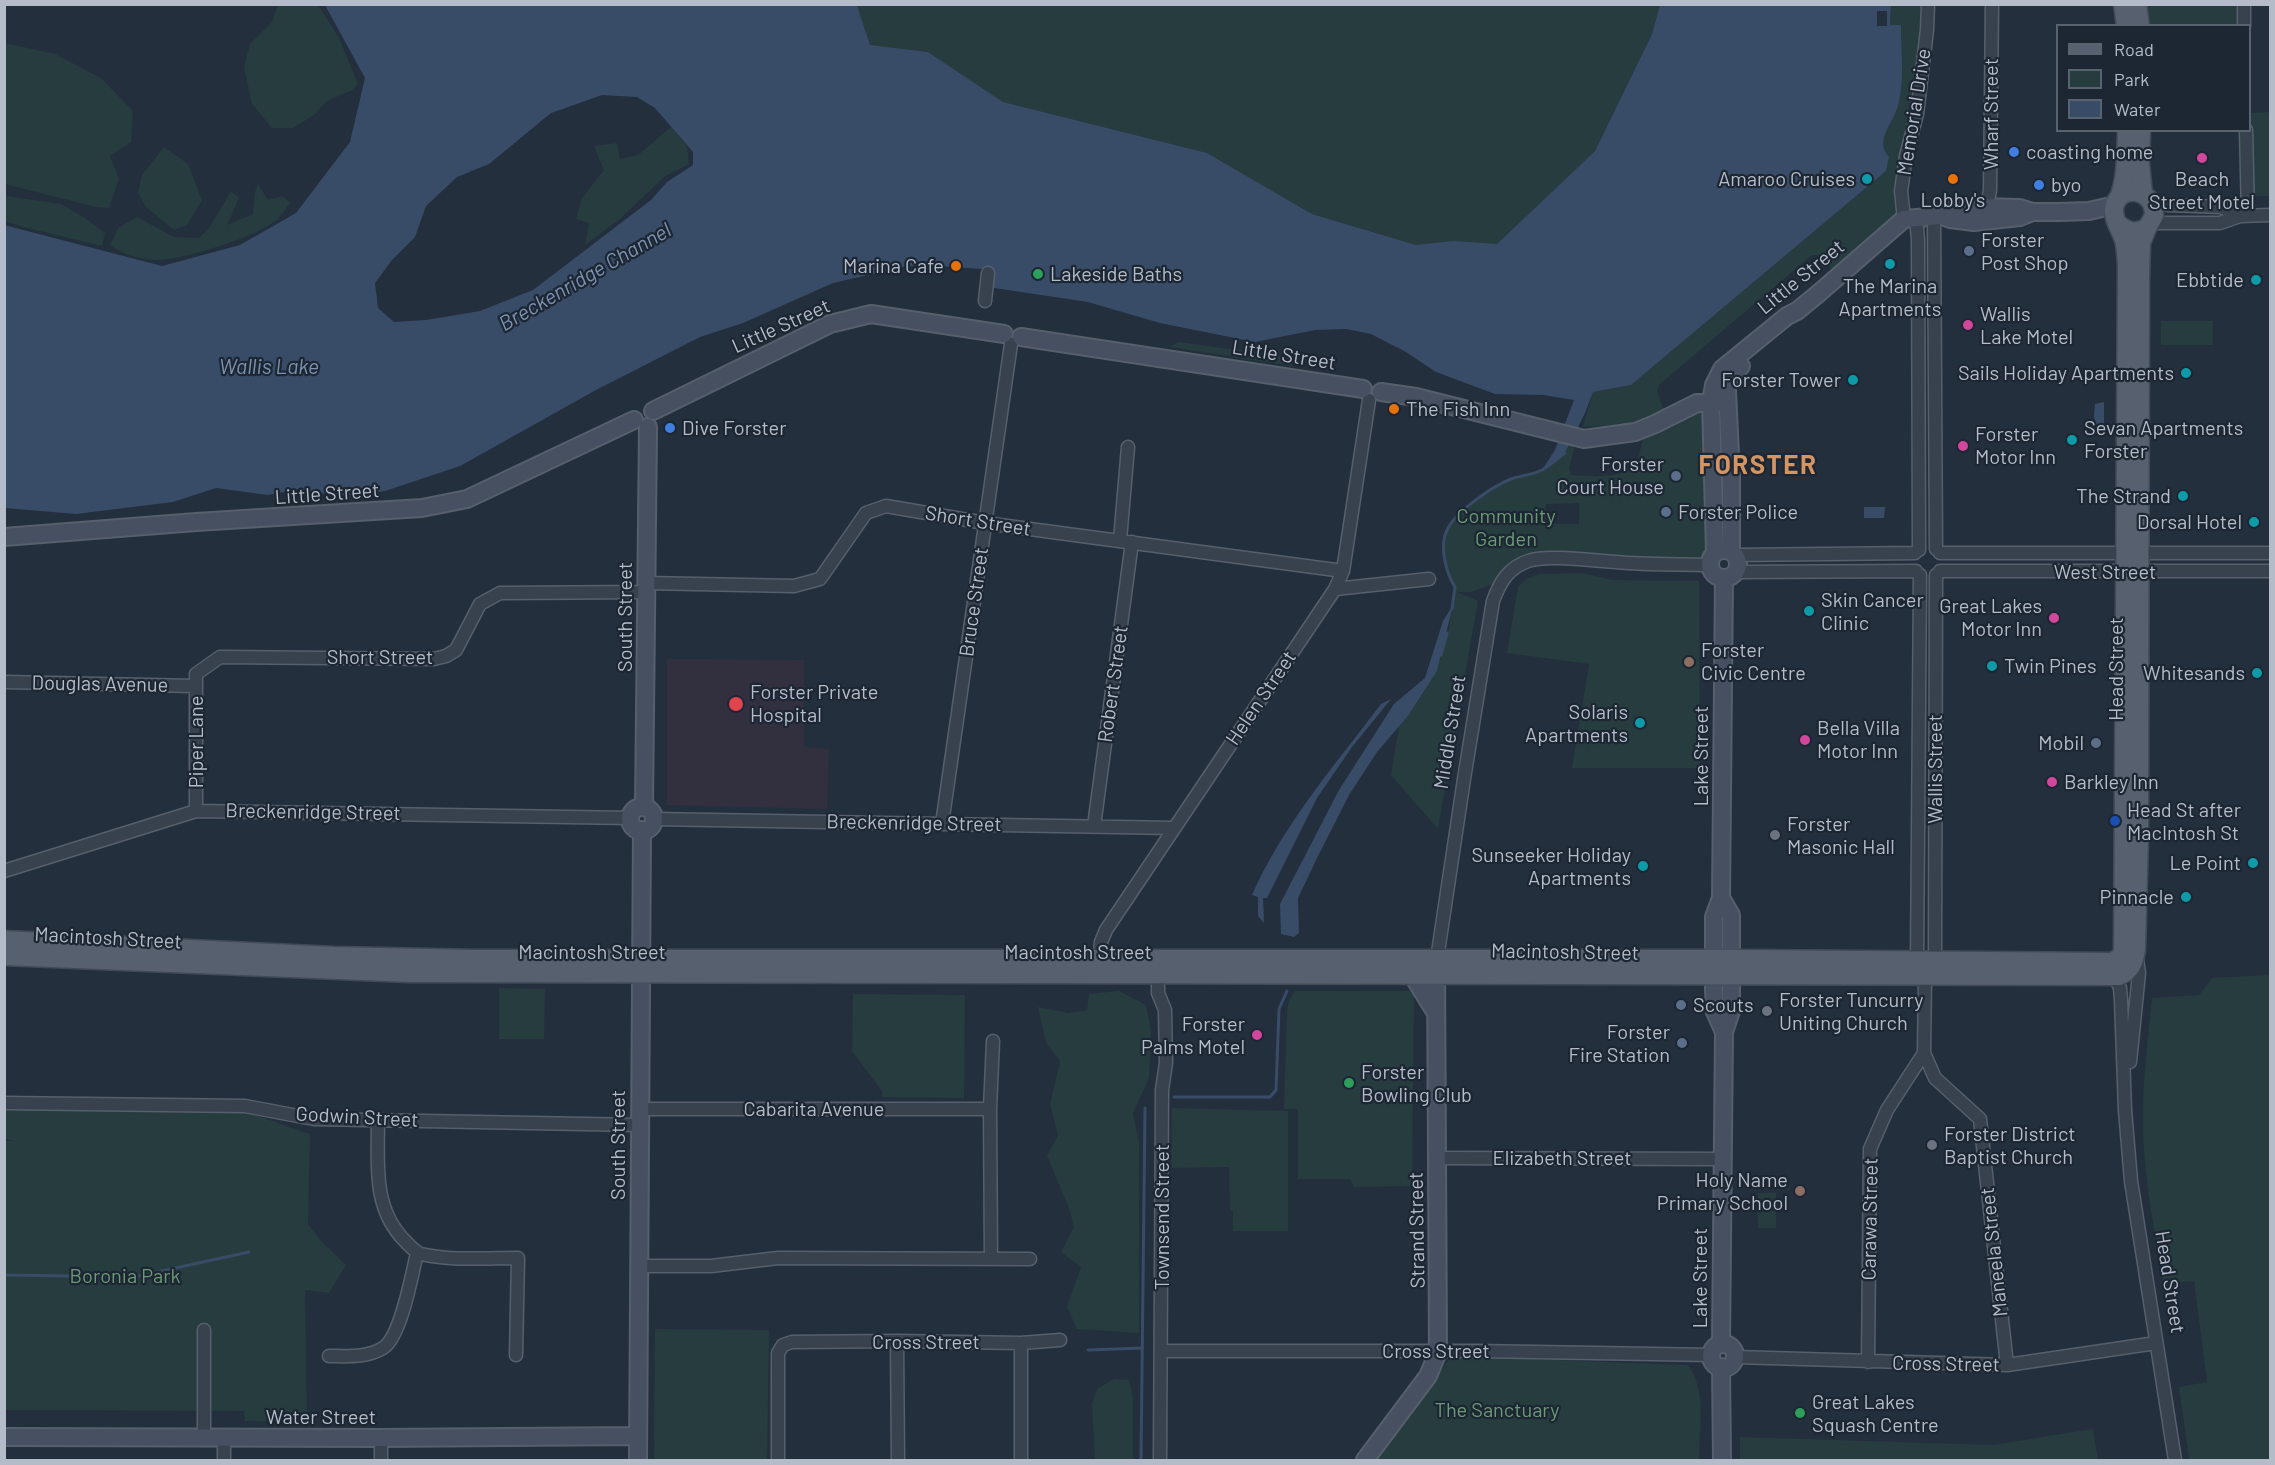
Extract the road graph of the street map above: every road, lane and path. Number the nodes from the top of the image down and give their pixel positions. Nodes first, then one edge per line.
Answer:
1 (1928, 4) edge
2 (1992, 4) edge
3 (2123, 4) edge
4 (2137, 4) edge
5 (2244, 4) edge
6 (2126, 24) edge
7 (2140, 24) edge
8 (2244, 24) edge
9 (2127, 132) edge
10 (2141, 132) edge
11 (2246, 132) edge
12 (2147, 197) junction
13 (2116, 211) junction
14 (1984, 214) junction
15 (2271, 215) edge
16 (1938, 216) junction
17 (2244, 216) junction
18 (1910, 219) junction
19 (2149, 225) junction
20 (988, 273) dead end
21 (985, 302) dead end
22 (1012, 338) junction
23 (1371, 393) junction
24 (1719, 402) junction
25 (645, 419) junction
26 (1128, 447) dead end
27 (985, 523) junction
28 (4, 537) edge
29 (1126, 541) junction
30 (1938, 551) junction
31 (1917, 552) junction
32 (2132, 553) junction
33 (2271, 553) edge
34 (1722, 556) junction
35 (1344, 571) junction
36 (2271, 571) edge
37 (2132, 572) junction
38 (1918, 573) junction
39 (1938, 573) junction
40 (1730, 575) junction
41 (1429, 579) dead end
42 (646, 587) junction
43 (1335, 589) junction
44 (196, 680) junction
45 (4, 682) edge
46 (196, 811) junction
47 (642, 819) junction
48 (942, 824) junction
49 (1094, 826) junction
50 (1174, 828) junction
51 (4, 871) edge
52 (4, 940) edge
53 (2130, 950) junction
54 (4, 956) edge
55 (1441, 965) junction
56 (640, 967) junction
57 (1099, 967) junction
58 (1926, 967) junction
59 (1722, 968) junction
60 (1158, 975) junction
61 (1413, 976) junction
62 (2115, 976) junction
63 (1436, 1014) junction
64 (993, 1041) dead end
65 (1924, 1053) junction
66 (4, 1103) edge
67 (990, 1108) junction
68 (2125, 1110) junction
69 (639, 1117) junction
70 (378, 1120) junction
71 (1437, 1158) junction
72 (1722, 1159) junction
73 (417, 1253) junction
74 (991, 1258) junction
75 (1030, 1258) dead end
76 (638, 1266) junction
77 (204, 1330) dead end
78 (1060, 1340) dead end
79 (897, 1341) junction
80 (1021, 1343) junction
81 (2156, 1343) junction
82 (1161, 1351) junction
83 (1438, 1352) junction
84 (516, 1355) dead end
85 (329, 1356) dead end
86 (1722, 1356) junction
87 (1868, 1362) junction
88 (2007, 1365) junction
89 (638, 1436) junction
90 (4, 1437) edge
91 (204, 1438) junction
92 (224, 1438) junction
93 (381, 1438) junction
94 (224, 1461) edge
95 (381, 1461) edge
96 (638, 1461) edge
97 (778, 1461) edge
98 (898, 1461) edge
99 (1021, 1461) edge
100 (1160, 1461) edge
101 (1365, 1461) edge
102 (1722, 1461) edge
103 (2175, 1461) edge

1 - 18 street, Memorial Drive
2 - 14 street, Wharf Street
3 - 6 main road
4 - 7 main road
5 - 8 street
9 - 13 main road, Head Street
10 - 12 main road
11 - 17 street
12 - 13 main road
12 - 17 street
12 - 19 main road
13 - 14 street
13 - 19 main road
13 - 32 main road, Head Street
14 - 16 street
15 - 17 street
16 - 18 street
16 - 30 street
17 - 19 street
18 - 24 street, Little Street
18 - 31 street
19 - 32 main road, Head Street
20 - 21 street
22 - 23 street, Little Street
22 - 25 street, Little Street
22 - 27 street, Bruce Street
23 - 24 street, Little Street
23 - 35 street, Helen Street
24 - 34 street
25 - 28 street, Little Street
25 - 42 street, South Street
26 - 29 street, Robert Street
27 - 29 street, Short Street
27 - 42 street, Short Street
27 - 48 street, Bruce Street
29 - 35 street, Short Street
29 - 49 street, Robert Street
30 - 31 street
30 - 32 street, West Street
30 - 39 street
31 - 34 street
31 - 38 street
32 - 33 street, West Street
32 - 37 main road, Head Street
34 - 40 street, Lake Street
34 - 40 street
34 - 55 street, Middle Street
35 - 43 street, Helen Street
36 - 37 street, West Street
37 - 39 street, West Street
37 - 53 main road, Head Street
38 - 39 street
38 - 40 street
38 - 58 street, Wallis Street
39 - 58 street, Wallis Street
40 - 59 street, Lake Street
41 - 43 street
42 - 44 street, Short Street
42 - 47 street, South Street
43 - 50 street, Helen Street
44 - 45 street, Douglas Avenue
44 - 46 street, Piper Lane
46 - 47 street, Breckenridge Street
46 - 51 street, Breckenridge Street
47 - 48 street, Breckenridge Street
47 - 56 street, South Street
48 - 49 street, Breckenridge Street
49 - 50 street, Breckenridge Street
50 - 57 street, Helen Street
52 - 56 main road, Macintosh Street
53 - 58 main road, Macintosh Street
53 - 62 main road
53 - 68 street, Head Street
54 - 56 main road, Macintosh Street
55 - 57 main road, Macintosh Street
55 - 59 main road, Macintosh Street
55 - 61 main road, Macintosh Street
55 - 63 street, Strand Street
56 - 57 main road, Macintosh Street
56 - 69 street, South Street
57 - 60 main road, Macintosh Street
58 - 59 main road, Macintosh Street
58 - 62 main road, Macintosh Street
58 - 65 street, Wallis Street
59 - 72 street, Lake Street
60 - 61 main road, Macintosh Street
60 - 82 street, Townsend Street
61 - 63 street
62 - 68 street, Head Street
63 - 71 street, Strand Street
64 - 67 street
65 - 87 street, Carawa Street
65 - 88 street, Maneela Street
66 - 70 street, Godwin Street
67 - 69 street, Cabarita Avenue
67 - 74 street
68 - 81 street, Head Street
69 - 70 street, Godwin Street
69 - 76 street, South Street
70 - 73 street
71 - 72 street, Elizabeth Street
71 - 83 street, Strand Street
72 - 86 street, Lake Street
73 - 84 street
73 - 85 street
74 - 75 street
74 - 76 street
76 - 89 street, South Street
77 - 91 street
78 - 80 street, Cross Street
79 - 80 street, Cross Street
79 - 97 street, Cross Street
79 - 98 street
80 - 99 street
81 - 88 street, Cross Street
81 - 103 street, Head Street
82 - 83 street, Cross Street
82 - 100 street, Townsend Street
83 - 86 street, Cross Street
83 - 101 street, Strand Street
86 - 87 street, Cross Street
86 - 102 street, Lake Street
87 - 88 street, Cross Street
89 - 93 street, Water Street
89 - 96 street, South Street
90 - 91 street, Water Street
91 - 92 street, Water Street
92 - 93 street, Water Street
92 - 94 street
93 - 95 street

